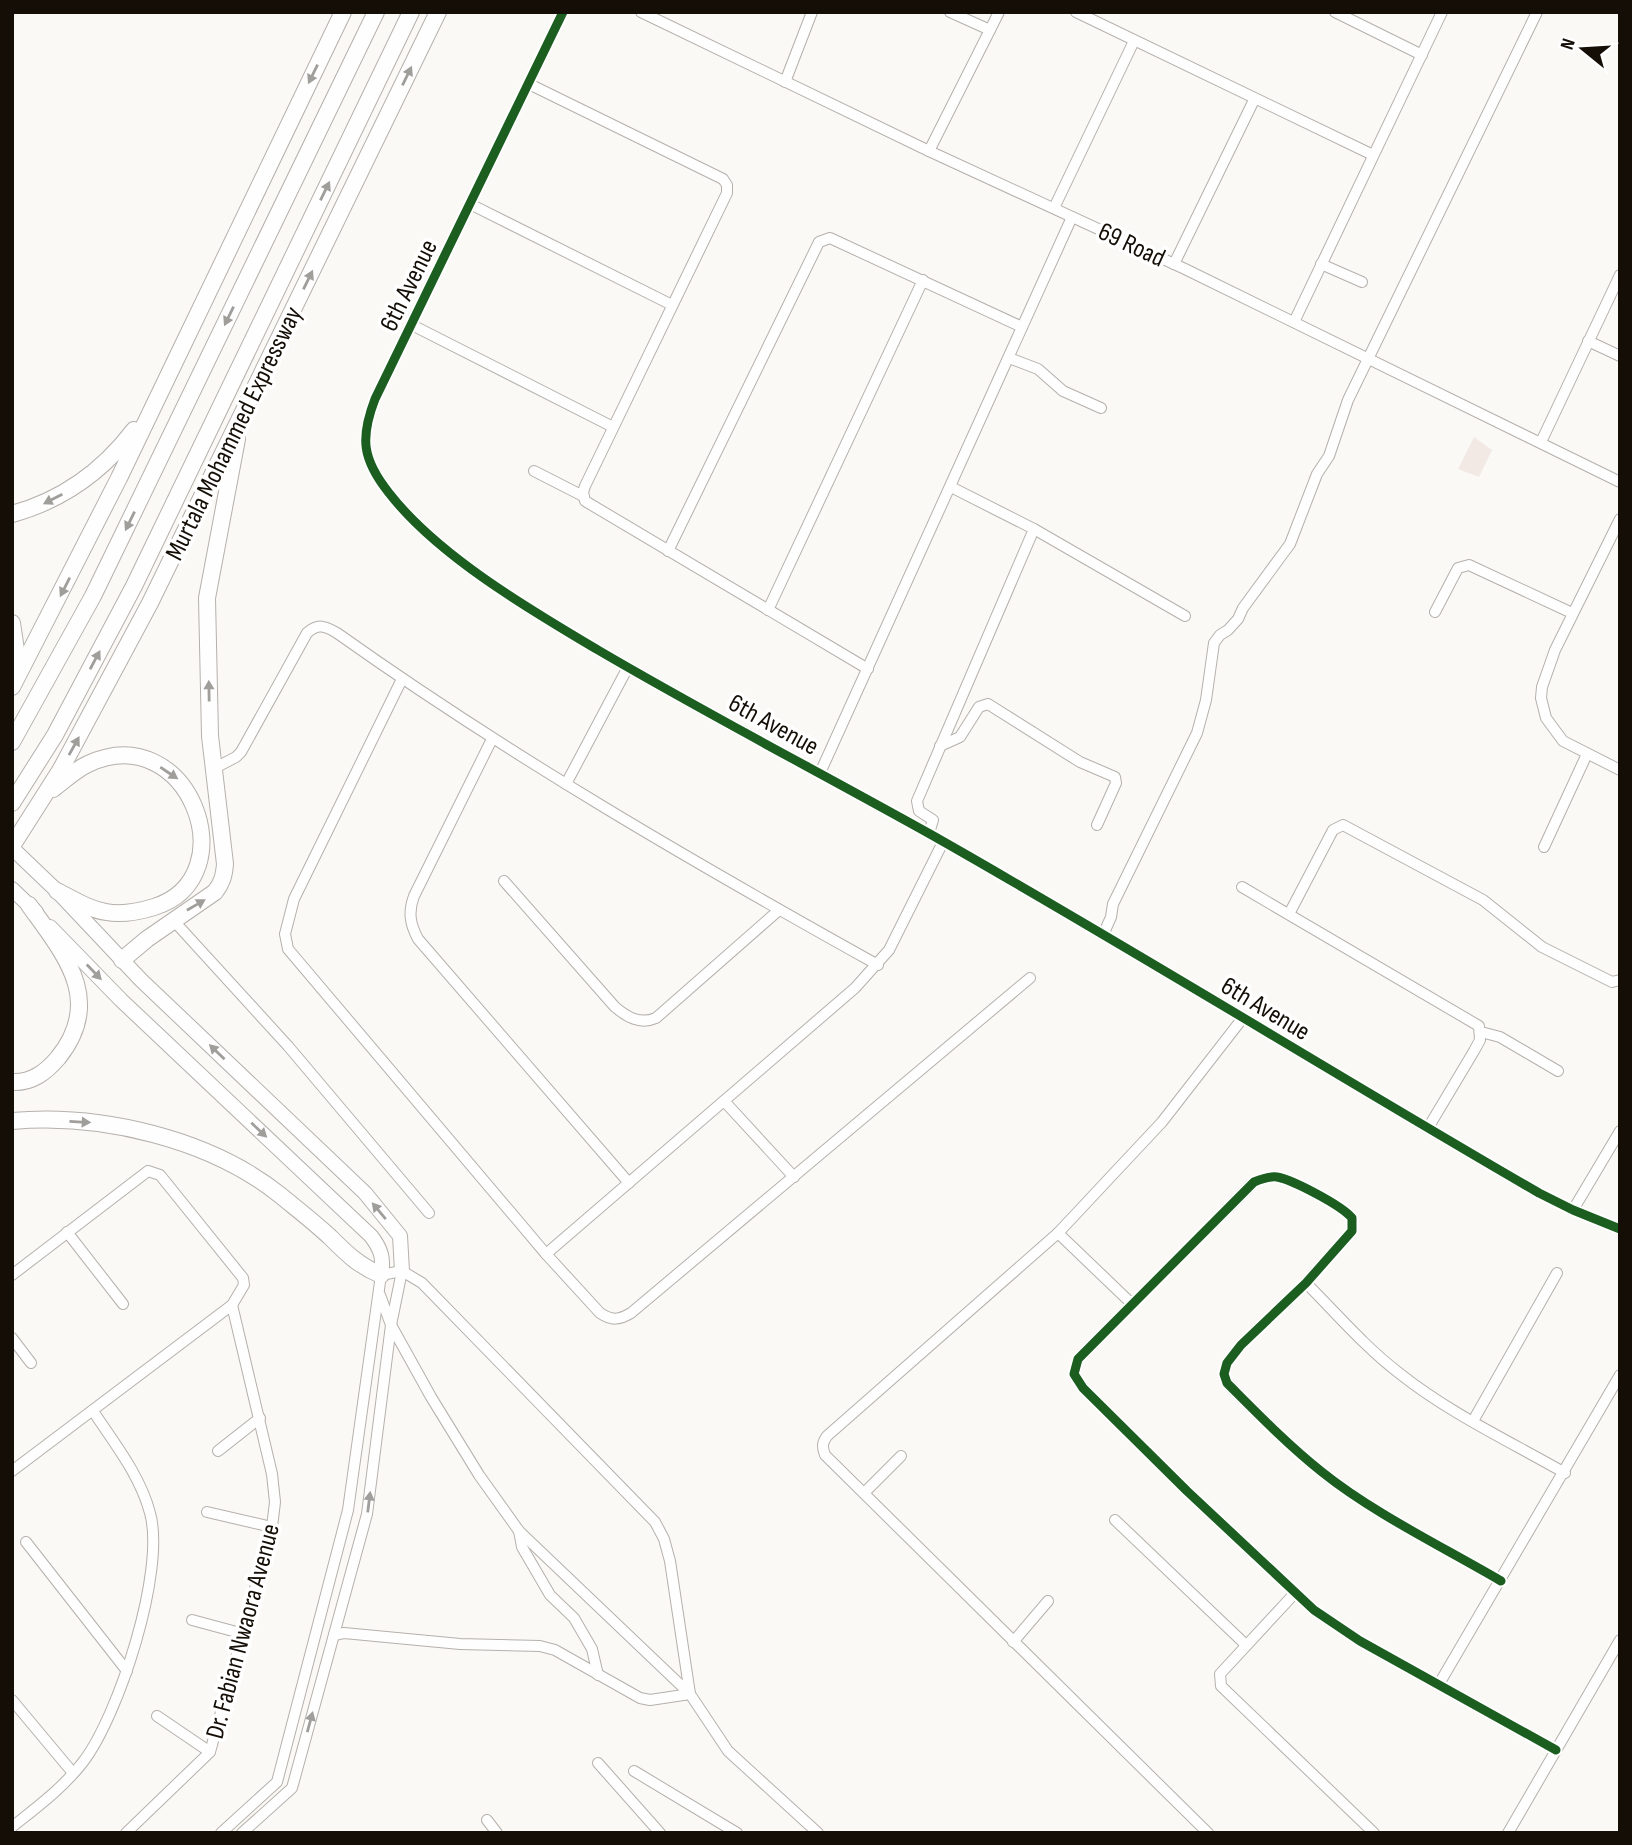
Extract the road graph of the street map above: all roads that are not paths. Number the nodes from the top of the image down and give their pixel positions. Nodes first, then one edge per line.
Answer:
1 (342, 12) edge
2 (376, 12) edge
3 (411, 12) edge
4 (438, 12) edge
5 (563, 12) edge
6 (641, 12) edge
7 (812, 12) edge
8 (950, 12) edge
9 (999, 12) edge
10 (1076, 12) edge
11 (1335, 12) edge
12 (1442, 12) edge
13 (1537, 12) edge
14 (990, 30) junction
15 (1134, 41) junction
16 (1422, 55) junction
17 (785, 82) junction
18 (529, 84) junction
19 (1254, 100) junction
20 (929, 151) junction
21 (1373, 155) junction
22 (470, 204) junction
23 (1054, 208) junction
24 (1072, 217) junction
25 (1174, 264) junction
26 (1321, 264) junction
27 (1620, 275) edge
28 (923, 280) junction
29 (1362, 282) dead end
30 (671, 305) junction
31 (1294, 322) junction
32 (412, 325) junction
33 (1022, 327) junction
34 (1588, 341) junction
35 (1620, 356) edge
36 (1009, 358) junction
37 (1369, 359) junction
38 (155, 403) junction
39 (1101, 408) dead end
40 (241, 419) junction
41 (613, 427) junction
42 (1541, 442) junction
43 (534, 471) dead end
44 (1620, 482) edge
45 (951, 487) junction
46 (583, 496) junction
47 (12, 514) edge
48 (1620, 519) edge
49 (1034, 529) junction
50 (668, 551) junction
51 (768, 610) junction
52 (1435, 612) dead end
53 (1572, 613) junction
54 (1185, 616) dead end
55 (12, 623) edge
56 (628, 667) junction
57 (868, 669) junction
58 (402, 679) junction
59 (13, 685) edge
60 (492, 739) junction
61 (12, 742) edge
62 (940, 746) junction
63 (1587, 754) junction
64 (213, 769) junction
65 (1620, 770) edge
66 (820, 773) junction
67 (566, 784) junction
68 (43, 797) junction
69 (12, 803) edge
70 (1097, 825) dead end
71 (929, 833) junction
72 (943, 842) junction
73 (12, 847) edge
74 (1544, 848) dead end
75 (504, 881) dead end
76 (1242, 887) dead end
77 (12, 889) edge
78 (57, 891) junction
79 (29, 905) junction
80 (779, 910) junction
81 (1289, 914) junction
82 (173, 920) junction
83 (1103, 935) junction
84 (122, 960) junction
85 (878, 965) junction
86 (1030, 978) dead end
87 (1620, 980) edge
88 (1242, 1019) junction
89 (1481, 1032) junction
90 (1558, 1072) dead end
91 (12, 1082) edge
92 (724, 1101) junction
93 (12, 1121) edge
94 (1428, 1128) junction
95 (1620, 1131) edge
96 (794, 1177) junction
97 (629, 1183) junction
98 (1573, 1210) junction
99 (429, 1213) dead end
100 (1620, 1229) edge
101 (67, 1233) junction
102 (1058, 1233) junction
103 (546, 1254) junction
104 (402, 1271) junction
105 (1557, 1273) dead end
106 (12, 1275) edge
107 (380, 1283) junction
108 (1306, 1283) junction
109 (123, 1304) dead end
110 (1132, 1304) junction
111 (232, 1305) junction
112 (391, 1325) junction
113 (12, 1338) edge
114 (31, 1363) dead end
115 (1620, 1375) edge
116 (93, 1411) junction
117 (260, 1418) junction
118 (1473, 1421) junction
119 (218, 1451) dead end
120 (901, 1456) dead end
121 (12, 1471) edge
122 (1564, 1473) junction
123 (864, 1493) junction
124 (207, 1512) dead end
125 (1115, 1520) dead end
126 (272, 1527) junction
127 (519, 1531) junction
128 (26, 1542) dead end
129 (1501, 1581) junction
130 (1295, 1593) junction
131 (1048, 1601) dead end
132 (192, 1620) dead end
133 (244, 1634) junction
134 (334, 1634) junction
135 (1620, 1640) edge
136 (1013, 1642) junction
137 (1246, 1645) junction
138 (127, 1671) junction
139 (598, 1675) junction
140 (1439, 1684) junction
141 (690, 1694) junction
142 (12, 1700) edge
143 (156, 1716) dead end
144 (1556, 1749) junction
145 (210, 1752) junction
146 (598, 1763) dead end
147 (634, 1771) dead end
148 (73, 1773) junction
149 (487, 1820) dead end
150 (12, 1827) edge
151 (126, 1833) edge
152 (221, 1833) edge
153 (242, 1833) edge
154 (498, 1833) edge
155 (660, 1833) edge
156 (737, 1833) edge
157 (818, 1833) edge
158 (1208, 1833) edge
159 (1374, 1833) edge
160 (1508, 1833) edge

1 -> 38 highway
2 -> 61 highway, Murtala Mohammed Expressway
69 -> 3 highway, Murtala Mohammed Expressway
40 -> 4 highway, Murtala Mohammed Expressway
5 - 18 street, 6th Avenue
6 - 17 street, 69 Road
7 - 17 street
8 - 14 street
9 - 14 street
10 - 15 street
11 - 16 street
12 - 16 street
13 - 37 street
14 - 20 street
15 - 19 street
15 - 23 street
16 - 21 street
17 - 20 street, 69 Road
18 - 22 street, 6th Avenue
18 - 30 street
19 - 21 street
19 - 25 street
20 - 23 street, 69 Road
21 - 26 street
22 - 30 street
22 - 32 street, 6th Avenue
23 - 24 street, 69 Road
24 - 25 street, 69 Road
24 - 33 street
25 - 31 street, 69 Road
26 - 29 street
26 - 31 street
27 - 34 street
28 - 33 street
28 - 50 street
28 - 51 street
30 - 41 street
31 - 37 street, 69 Road
32 - 41 street
32 - 56 street, 6th Avenue
33 - 36 street
34 - 35 street
34 - 42 street
36 - 39 street
36 - 45 street
37 - 42 street, 69 Road
37 - 83 street
38 -> 47 highway
38 -> 59 highway
64 -> 40 highway
68 -> 40 highway, Murtala Mohammed Expressway
41 - 46 street
42 - 44 street, 69 Road
43 - 46 street
45 - 49 street
45 - 57 street
46 - 50 street
48 - 53 street
49 - 54 street
49 - 62 street
50 - 51 street
51 - 57 street
52 - 53 street
53 - 63 street
55 - 59 highway
56 - 66 street, 6th Avenue
56 - 67 street
57 - 66 street
58 - 60 street
58 - 64 street
58 - 103 street
60 - 67 street
60 - 97 street
62 - 70 street
62 - 71 street
63 - 65 street
63 - 74 street
82 -> 64 highway
66 - 71 street, 6th Avenue
67 - 80 street
68 - 73 highway, Murtala Mohammed Expressway
68 -> 78 highway
71 - 72 street, 6th Avenue
72 - 83 street, 6th Avenue
72 - 85 street
73 - 78 main road
75 - 80 street
76 - 81 street
77 - 79 main road
78 - 84 main road
79 - 91 highway
79 -> 107 main road
80 - 85 street
81 - 87 street
81 - 89 street
82 - 84 highway
82 - 99 street
83 - 88 street, 6th Avenue
104 -> 84 main road
85 - 92 street
86 - 96 street
88 - 94 street, 6th Avenue
88 - 102 street
89 - 90 street
89 - 94 street
92 - 96 street
92 - 97 street
93 -> 107 highway
94 - 98 street, 6th Avenue
95 - 98 street
96 - 103 street
97 - 103 street
98 - 100 street, 6th Avenue
101 - 106 street
101 - 109 street
101 - 111 street
102 - 110 street
102 - 123 street
104 - 107 street
104 - 112 street
104 - 141 street
105 - 118 street
107 - 112 street
107 - 152 street
108 - 110 street
108 - 118 street
108 - 129 street
110 - 130 street
111 - 116 street
111 - 117 street, Dr. Fabian Nwaora Avenue
112 - 127 street
134 -> 112 street
113 - 114 street
115 - 122 street
116 - 121 street
116 - 138 street
117 - 119 street
117 - 126 street, Dr. Fabian Nwaora Avenue
118 - 122 street
120 - 123 street
122 - 129 street
123 - 136 street
124 - 126 street
125 - 137 street
126 - 133 street, Dr. Fabian Nwaora Avenue
127 - 139 street
127 - 141 street
128 - 138 street
129 - 140 street
130 - 137 street
130 - 140 street
131 - 136 street
132 - 133 street
133 - 145 street, Dr. Fabian Nwaora Avenue
134 - 139 street
153 -> 134 street
135 - 144 street
136 - 158 street
137 - 159 street
138 - 148 street
139 - 141 street
140 - 144 street
141 - 157 street
142 - 148 street
143 - 145 street
144 - 160 street
145 - 151 street
146 - 155 street
147 - 156 street
148 - 150 street
149 - 154 street

